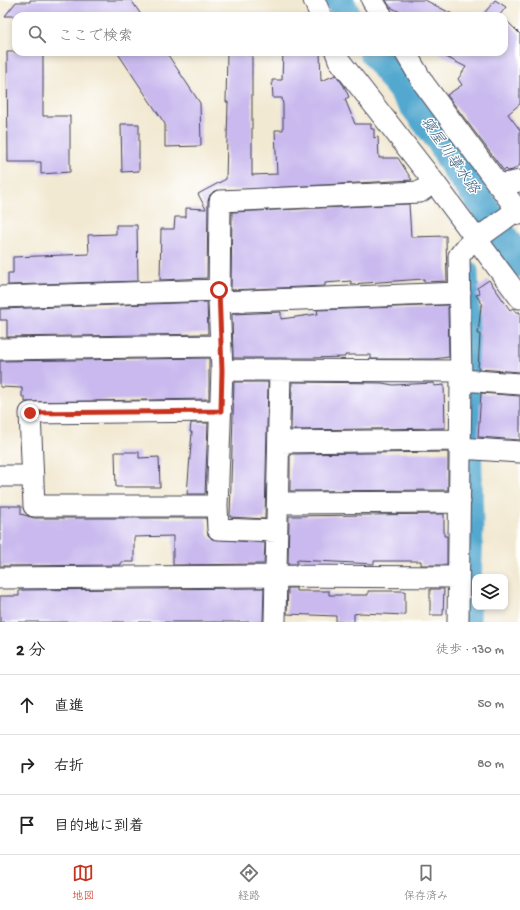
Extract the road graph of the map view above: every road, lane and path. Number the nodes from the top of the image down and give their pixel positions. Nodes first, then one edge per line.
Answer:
1 (314, 0) edge
2 (372, 0) edge
3 (319, 12) edge
4 (380, 12) edge
5 (338, 56) edge
6 (407, 56) edge
7 (434, 182) junction
8 (520, 182) edge
9 (498, 185) junction
10 (517, 212) edge
11 (478, 238) junction
12 (460, 293) junction
13 (219, 296) junction
14 (0, 297) edge
15 (520, 298) edge
16 (221, 346) junction
17 (0, 349) edge
18 (222, 370) junction
19 (280, 370) junction
20 (466, 378) junction
21 (520, 384) edge
22 (221, 411) junction
23 (279, 442) junction
24 (466, 446) junction
25 (520, 452) edge
26 (0, 476) edge
27 (32, 476) junction
28 (460, 502) junction
29 (279, 503) junction
30 (217, 506) junction
31 (276, 531) junction
32 (277, 576) junction
33 (458, 577) junction
34 (0, 578) edge
35 (275, 622) edge
36 (458, 622) edge

1 - 3 street
2 - 4 street
5 - 7 street
6 - 9 street
7 - 11 street
7 - 13 street
8 - 9 street
9 - 10 street
10 - 11 street
11 - 12 street
11 - 15 street
12 - 13 street
12 - 20 street
13 - 14 street
13 - 16 street
16 - 17 street
16 - 18 street
18 - 19 street
18 - 22 street
19 - 20 street
19 - 23 street
20 - 21 street
20 - 24 street
22 - 27 street
22 - 30 street
23 - 24 street
23 - 29 street
24 - 25 street
24 - 28 street
26 - 27 street
27 - 30 street
28 - 29 street
28 - 33 street
29 - 31 street
30 - 31 street
31 - 32 street
32 - 33 street
32 - 34 street
32 - 35 street
33 - 36 street

